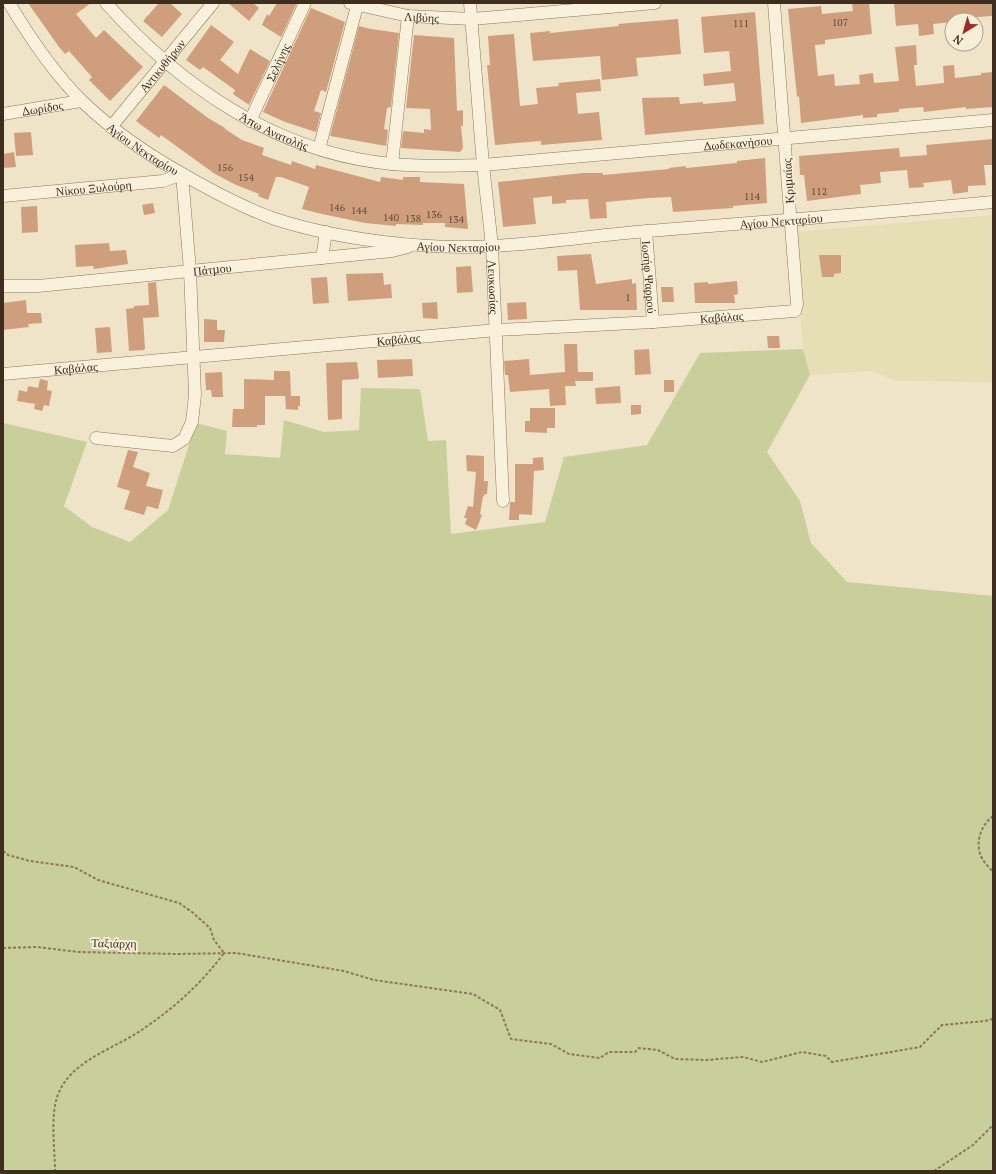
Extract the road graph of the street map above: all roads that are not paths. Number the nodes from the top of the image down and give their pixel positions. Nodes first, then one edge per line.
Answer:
1 (9, 3) edge
2 (106, 3) edge
3 (213, 3) edge
4 (305, 3) edge
5 (470, 3) edge
6 (654, 3) edge
7 (774, 3) edge
8 (353, 4) edge
9 (567, 7) edge
10 (408, 16) junction
11 (472, 19) junction
12 (166, 62) junction
13 (81, 101) junction
14 (3, 114) edge
15 (993, 120) edge
16 (250, 121) junction
17 (111, 127) junction
18 (784, 138) junction
19 (319, 149) junction
20 (392, 164) junction
21 (483, 165) junction
22 (182, 174) junction
23 (3, 196) edge
24 (993, 202) edge
25 (791, 221) junction
26 (646, 231) junction
27 (326, 232) junction
28 (420, 244) junction
29 (492, 246) junction
30 (322, 258) junction
31 (190, 271) junction
32 (3, 286) edge
33 (795, 311) joint
34 (653, 322) junction
35 (497, 330) junction
36 (194, 356) junction
37 (3, 374) edge
38 (96, 438) dead end
39 (503, 501) dead end

1 - 13 street, Αγίου Νεκταρίου
2 - 12 street, Άπω Ανατολής
3 - 12 street, Αντικυθήρων
4 - 16 street, Σελήνης
5 - 11 street, Λευκωσίας
6 - 9 street, Λιβύης
7 - 18 street, Κριμαίας
8 - 10 street, Λιβύης
8 - 19 street
9 - 11 street, Λιβύης
10 - 11 street, Λιβύης
10 - 20 street
11 - 21 street, Λευκωσίας
12 - 16 street, Άπω Ανατολής
12 - 17 street, Αντικυθήρων
13 - 14 street, Δωρίδος
13 - 17 street, Αγίου Νεκταρίου
15 - 18 street, Δωδεκανήσου
16 - 19 street, Άπω Ανατολής
17 - 22 street, Αγίου Νεκταρίου
18 - 21 street, Δωδεκανήσου
18 - 25 street, Κριμαίας
19 - 20 street, Άπω Ανατολής
20 - 21 street, Άπω Ανατολής
21 - 29 street, Λευκωσίας
22 - 23 street, Νίκου Ξυλούρη
22 - 27 street, Αγίου Νεκταρίου
22 - 31 street
24 - 25 street, Αγίου Νεκταρίου
25 - 26 street, Αγίου Νεκταρίου
25 - 33 street, Κριμαίας
26 - 29 street, Αγίου Νεκταρίου
26 - 34 street, Ιωσήφ Ψαρρού
27 - 28 street, Αγίου Νεκταρίου
27 - 30 street
28 - 29 street, Αγίου Νεκταρίου
28 - 30 street, Πάτμου
29 - 35 street, Λευκωσίας
30 - 31 street, Πάτμου
31 - 32 street, Πάτμου
31 - 36 street
33 - 34 street, Καβάλας
34 - 35 street, Καβάλας
35 - 36 street, Καβάλας
35 - 39 street, Λευκωσίας
36 - 37 street, Καβάλας
36 - 38 street

